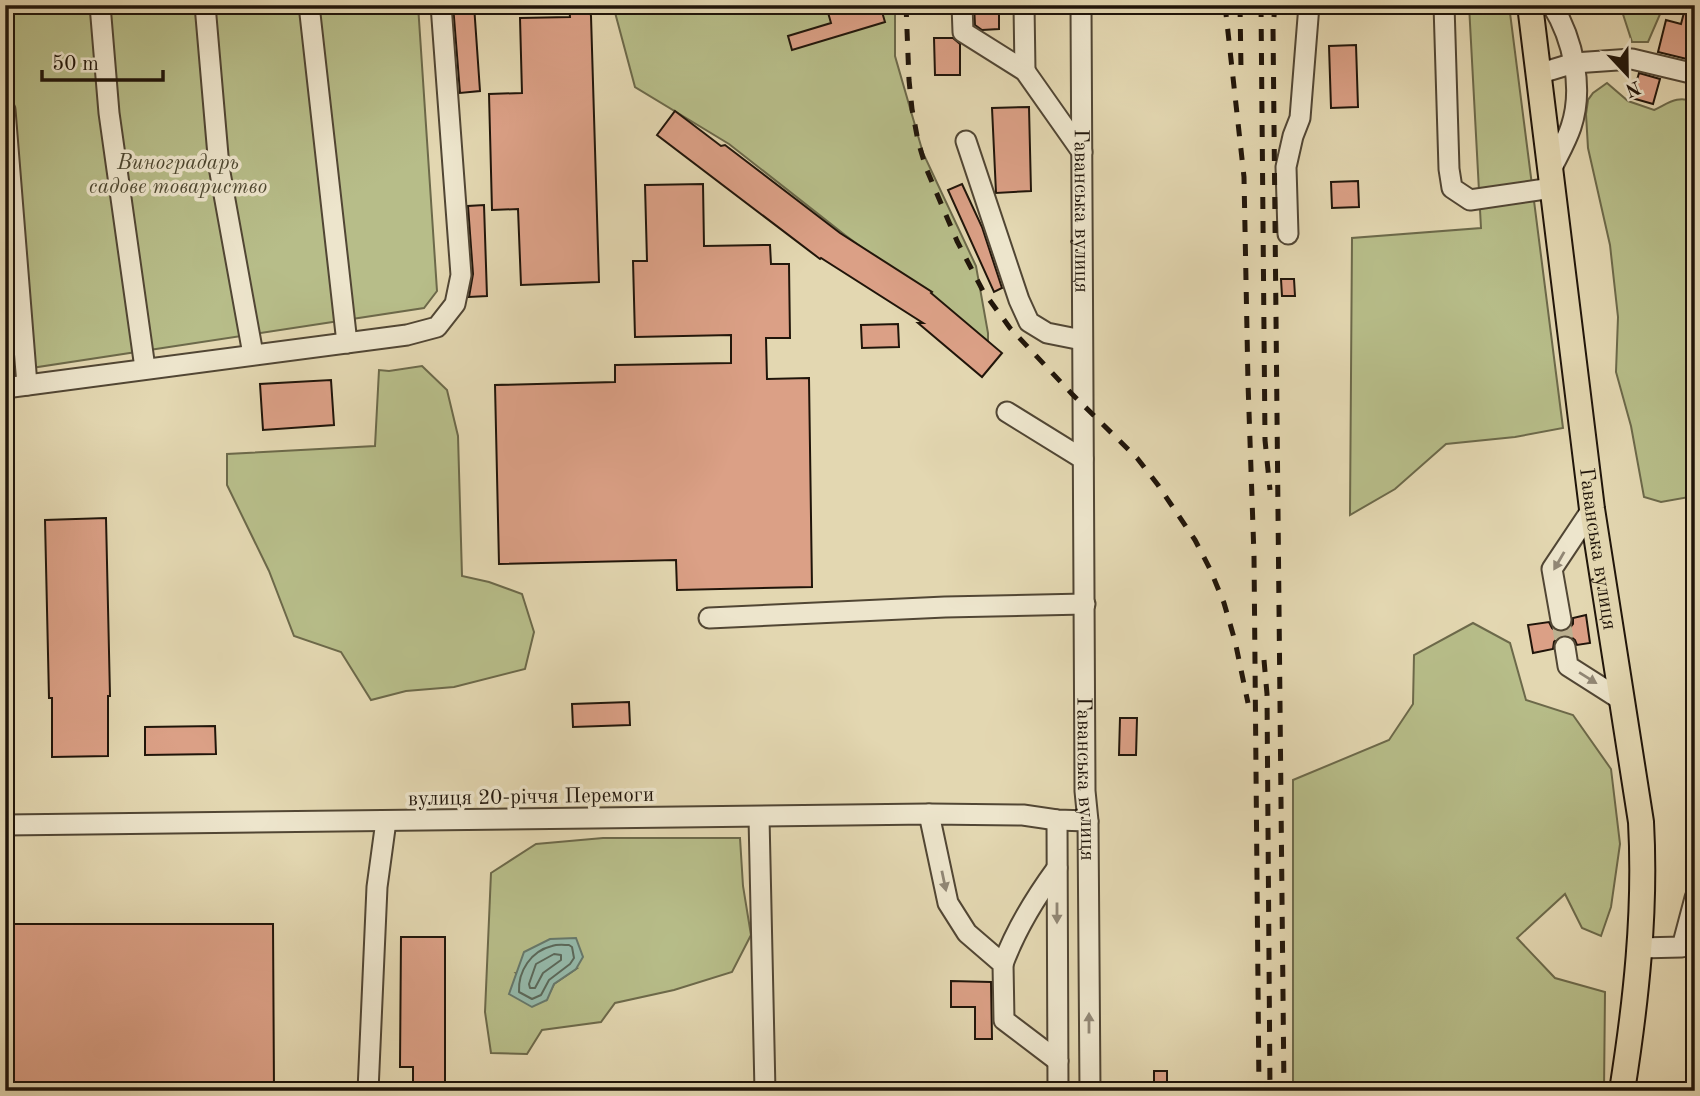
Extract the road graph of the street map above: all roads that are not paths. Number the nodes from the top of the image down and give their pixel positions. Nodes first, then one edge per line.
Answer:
1 (100, 5) edge
2 (205, 5) edge
3 (310, 5) edge
4 (442, 5) edge
5 (962, 5) edge
6 (1024, 5) edge
7 (1081, 5) edge
8 (1309, 5) edge
9 (1444, 5) edge
10 (1530, 5) edge
11 (1552, 5) edge
12 (1574, 63) junction
13 (1025, 71) junction
14 (1538, 74) junction
15 (1695, 74) edge
16 (5, 110) edge
17 (966, 141) dead end
18 (1082, 152) junction
19 (1551, 180) junction
20 (1288, 234) dead end
21 (1082, 340) junction
22 (347, 343) junction
23 (254, 354) junction
24 (145, 368) junction
25 (27, 385) junction
26 (5, 388) edge
27 (1007, 412) dead end
28 (1083, 459) junction
29 (1592, 509) junction
30 (1085, 604) junction
31 (709, 618) dead end
32 (1561, 620) tunnel mouth
33 (1566, 647) tunnel mouth
34 (1623, 701) junction
35 (929, 814) junction
36 (759, 817) junction
37 (1057, 820) junction
38 (386, 821) junction
39 (1088, 821) junction
40 (5, 825) edge
41 (1057, 867) junction
42 (1695, 898) edge
43 (1639, 948) junction
44 (1003, 964) junction
45 (1058, 1061) junction
46 (368, 1091) edge
47 (765, 1091) edge
48 (1058, 1091) edge
49 (1090, 1091) edge
50 (1622, 1091) edge

1 - 24 street
2 - 23 street
3 - 22 street
4 - 22 street
5 - 13 street
6 - 13 street
7 - 18 street, Гаванська вулиця
8 - 20 street
9 - 19 street
10 - 14 main road, Гаванська вулиця
11 - 12 street
12 - 14 street
12 - 15 street
12 - 19 street
13 - 18 street
14 - 19 main road, Гаванська вулиця
16 - 25 street
17 - 21 street
18 - 21 street, Гаванська вулиця
19 - 29 main road, Гаванська вулиця
21 - 28 street, Гаванська вулиця
22 - 23 street
23 - 24 street
24 - 25 street
25 - 26 street
27 - 28 street
28 - 30 street, Гаванська вулиця
29 -> 32 street
29 - 34 main road, Гаванська вулиця
30 - 31 street
30 - 39 street, Гаванська вулиця
33 -> 34 street
34 - 43 main road, Гаванська вулиця
35 - 36 street, вулиця 20-річчя Перемоги
35 - 37 street, вулиця 20-річчя Перемоги
35 -> 44 street
36 - 38 street, вулиця 20-річчя Перемоги
36 - 47 street
37 - 39 street, вулиця 20-річчя Перемоги
37 - 41 street, Гаванська вулиця
38 - 40 street, вулиця 20-річчя Перемоги
38 - 46 street
49 -> 39 street, Гаванська вулиця
41 - 44 street
41 -> 45 street, Гаванська вулиця
42 - 43 street
43 - 50 main road, Гаванська вулиця
44 - 45 street
45 - 48 street, Гаванська вулиця

